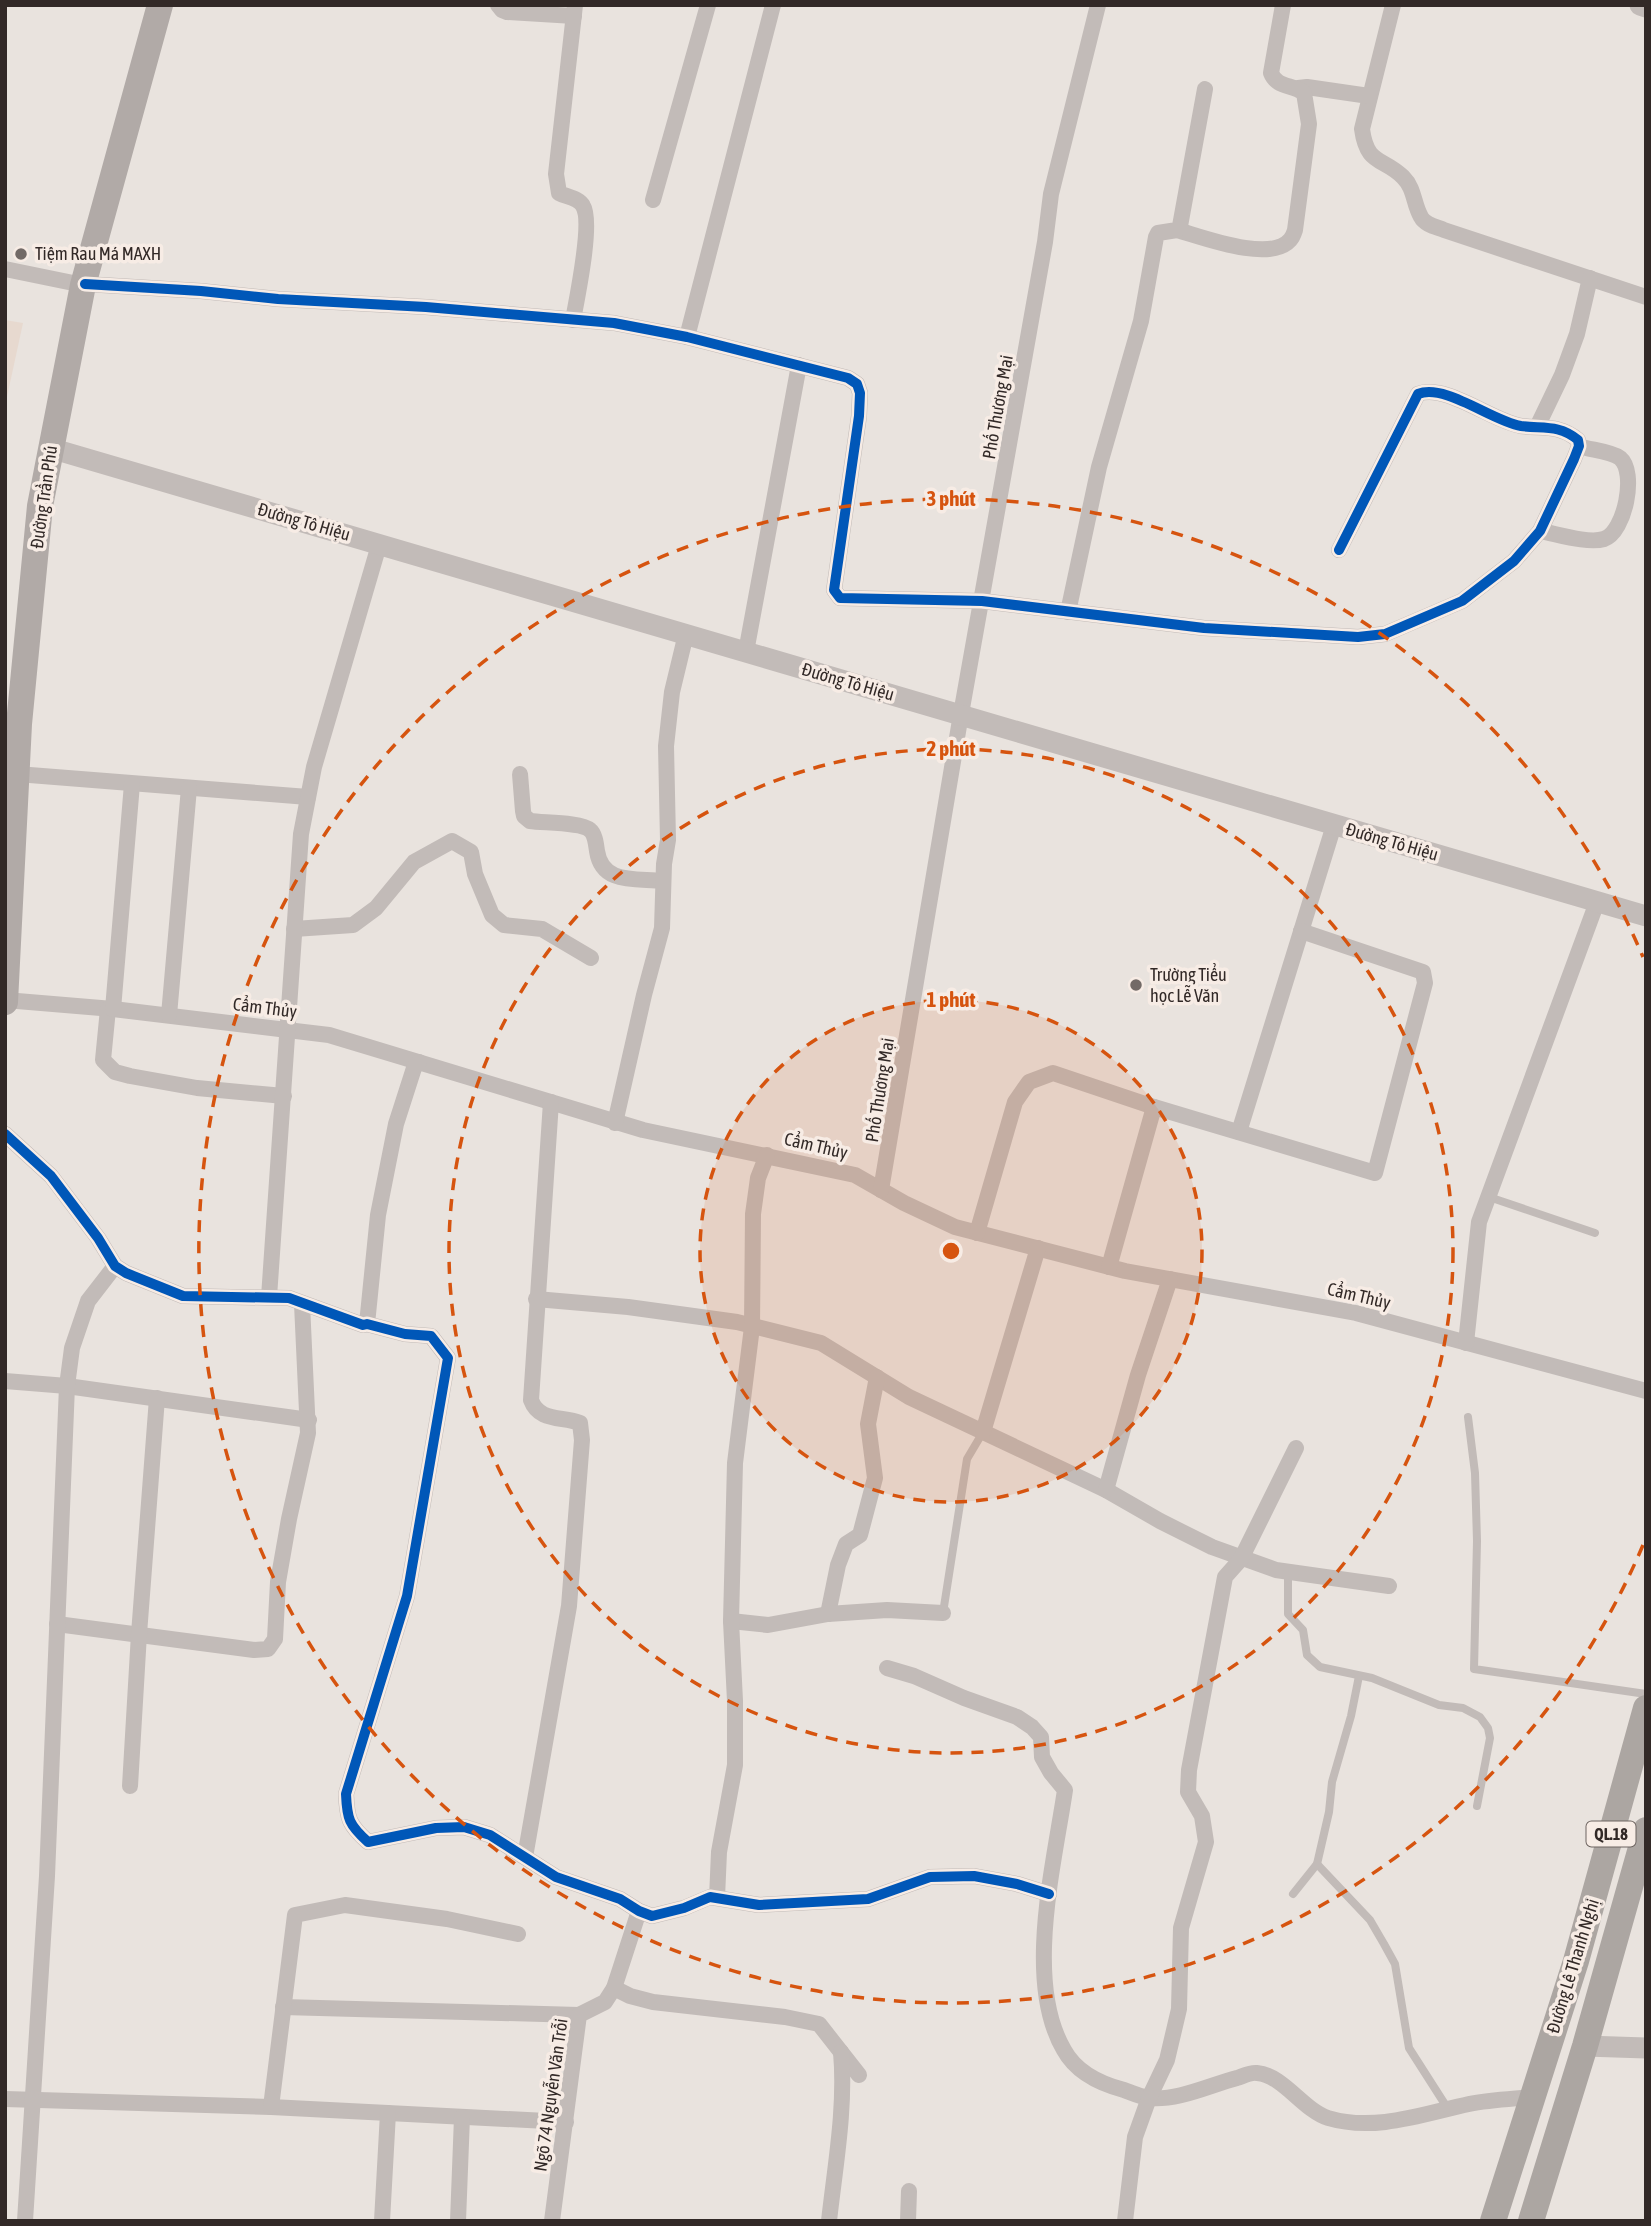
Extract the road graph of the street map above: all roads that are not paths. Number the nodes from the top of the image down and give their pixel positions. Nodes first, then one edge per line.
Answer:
1 (160, 5) edge
2 (498, 5) edge
3 (708, 5) edge
4 (773, 5) edge
5 (1098, 5) edge
6 (1283, 5) edge
7 (1392, 5) edge
8 (1640, 5) edge
9 (1646, 7) edge
10 (575, 11) edge
11 (1298, 88) junction
12 (1205, 89) dead end
13 (1369, 96) junction
14 (653, 200) dead end
15 (1177, 230) junction
16 (5, 269) edge
17 (1590, 278) junction
18 (84, 285) junction
19 (1646, 297) edge
20 (573, 320) junction
21 (687, 337) junction
22 (799, 365) junction
23 (1538, 425) junction
24 (1578, 446) junction
25 (50, 448) junction
26 (1540, 531) junction
27 (379, 544) junction
28 (1339, 550) dead end
29 (982, 601) junction
30 (1068, 612) junction
31 (686, 634) junction
32 (746, 652) junction
33 (961, 714) junction
34 (12, 723) edge
35 (17, 774) junction
36 (520, 774) dead end
37 (132, 784) junction
38 (189, 788) junction
39 (308, 797) junction
40 (1334, 825) junction
41 (663, 881) junction
42 (1597, 902) junction
43 (1646, 916) edge
44 (294, 929) junction
45 (1301, 931) junction
46 (591, 958) dead end
47 (5, 1001) edge
48 (111, 1009) junction
49 (169, 1015) junction
50 (286, 1030) junction
51 (419, 1062) junction
52 (284, 1096) junction
53 (551, 1101) junction
54 (1154, 1107) junction
55 (615, 1122) junction
56 (1240, 1132) junction
57 (5, 1134) edge
58 (767, 1155) junction
59 (881, 1190) junction
60 (1489, 1197) junction
61 (977, 1233) junction
62 (1595, 1233) dead end
63 (1038, 1248) junction
64 (115, 1266) junction
65 (1109, 1267) junction
66 (1170, 1279) junction
67 (269, 1297) junction
68 (536, 1298) junction
69 (302, 1304) junction
70 (367, 1324) junction
71 (752, 1326) junction
72 (1466, 1343) junction
73 (877, 1377) junction
74 (5, 1381) edge
75 (67, 1386) junction
76 (1646, 1391) edge
77 (157, 1398) junction
78 (1468, 1417) dead end
79 (309, 1420) junction
80 (982, 1432) junction
81 (1296, 1448) dead end
82 (1106, 1490) junction
83 (1241, 1559) junction
84 (1288, 1572) junction
85 (1389, 1586) dead end
86 (943, 1613) joint
87 (828, 1614) junction
88 (731, 1621) junction
89 (57, 1624) junction
90 (139, 1634) junction
91 (887, 1668) dead end
92 (1359, 1676) junction
93 (1646, 1695) edge
94 (1646, 1708) edge
95 (130, 1786) dead end
96 (1477, 1806) dead end
97 (1646, 1830) edge
98 (525, 1857) junction
99 (1317, 1864) junction
100 (1049, 1894) junction
101 (1293, 1894) dead end
102 (717, 1898) junction
103 (639, 1911) junction
104 (517, 1934) dead end
105 (614, 1988) junction
106 (283, 2007) junction
107 (579, 2015) junction
108 (1585, 2046) junction
109 (1646, 2048) edge
110 (841, 2050) junction
111 (859, 2075) dead end
112 (1532, 2097) junction
113 (1149, 2098) junction
114 (5, 2099) edge
115 (33, 2100) junction
116 (271, 2107) junction
117 (1448, 2109) junction
118 (388, 2113) junction
119 (462, 2117) junction
120 (566, 2122) junction
121 (909, 2191) dead end
122 (25, 2221) edge
123 (382, 2221) edge
124 (458, 2221) edge
125 (552, 2221) edge
126 (830, 2221) edge
127 (908, 2221) edge
128 (1125, 2221) edge
129 (1493, 2221) edge
130 (1531, 2221) edge

1 - 18 main road, Đường Trần Phú
2 - 10 street
3 - 14 street
4 - 21 street
5 - 29 street, Phố Thương Mại
6 - 11 street
7 - 13 street
8 - 9 street
10 - 20 street
11 - 13 street
11 - 15 street
12 - 15 street
13 - 17 street
15 - 30 street
16 - 18 street
17 - 19 street
17 - 23 street
18 - 20 street
18 - 25 main road, Đường Trần Phú
20 - 21 street
21 - 22 street
22 - 29 street
22 - 32 street
23 - 24 street
23 - 28 street
24 - 26 street
24 - 26 street
25 - 27 street, Đường Tô Hiệu
25 - 34 main road, Đường Trần Phú
26 - 30 street
27 - 31 street, Đường Tô Hiệu
27 - 39 street
29 - 30 street
29 - 33 street, Phố Thương Mại
31 - 32 street, Đường Tô Hiệu
31 - 41 street
32 - 33 street, Đường Tô Hiệu
33 - 40 street, Đường Tô Hiệu
33 - 59 street, Phố Thương Mại
34 - 35 main road, Đường Trần Phú
35 - 37 street
35 - 47 main road, Đường Trần Phú
36 - 41 street
37 - 38 street
37 - 48 street
38 - 39 street
38 - 49 street
39 - 44 street
40 - 42 street, Đường Tô Hiệu
40 - 45 street
41 - 55 street
42 - 43 street, Đường Tô Hiệu
42 - 60 street
44 - 46 street
44 - 50 street
45 - 56 street
45 - 56 street
47 - 48 street, Cẩm Thủy
48 - 49 street, Cẩm Thủy
48 - 52 street
49 - 50 street, Cẩm Thủy
50 - 51 street, Cẩm Thủy
50 - 52 street
51 - 53 street, Cẩm Thủy
51 - 70 street
52 - 67 street
53 - 55 street, Cẩm Thủy
53 - 68 street
54 - 56 street
54 - 61 street
54 - 65 street
55 - 58 street, Cẩm Thủy
57 - 64 street
58 - 59 street, Cẩm Thủy
58 - 71 street
59 - 61 street, Cẩm Thủy
60 - 62 lane
60 - 72 street
61 - 63 street, Cẩm Thủy
63 - 65 street, Cẩm Thủy
63 - 80 street
64 - 67 street
64 - 75 street
65 - 66 street, Cẩm Thủy
66 - 72 street, Cẩm Thủy
66 - 82 street
67 - 69 street
68 - 71 street
68 - 98 street
69 - 70 street
69 - 79 street
70 - 98 street
71 - 73 street
71 - 88 street
72 - 76 street, Cẩm Thủy
73 - 80 street
73 - 87 street
74 - 75 street
75 - 77 street
75 - 89 street
77 - 79 street
77 - 90 street
78 - 93 lane
79 - 90 street
80 - 82 street
80 - 86 lane
81 - 83 street
82 - 83 street
83 - 84 street
83 - 113 street
84 - 85 street
84 - 92 lane
86 - 87 street
87 - 88 street
88 - 102 street
89 - 90 street
89 - 115 street
90 - 95 street
91 - 100 street
92 - 96 lane
92 - 99 lane
94 - 112 highway, Đường Lê Thanh Nghị / QL.18
97 - 108 highway, Đường Lê Thanh Nghị / QL.18
98 - 103 street
99 - 101 lane
99 - 117 lane
100 - 102 street
100 - 113 street
102 - 103 street
103 - 105 street
104 - 106 street
105 - 107 street, Ngõ 74 Nguyễn Văn Trỗi
105 - 110 street
106 - 107 street
106 - 116 street
107 - 120 street, Ngõ 74 Nguyễn Văn Trỗi
108 - 109 street
108 - 130 highway, Đường Lê Thanh Nghị / QL.18
110 - 111 street
110 - 126 street
112 - 117 street
112 - 129 highway, Đường Lê Thanh Nghị / QL.18
113 - 117 street
113 - 128 street
114 - 115 street
115 - 116 street
115 - 122 street
116 - 118 street
118 - 119 street
118 - 123 street
119 - 120 street
119 - 124 street
120 - 125 street, Ngõ 74 Nguyễn Văn Trỗi
121 - 127 street

